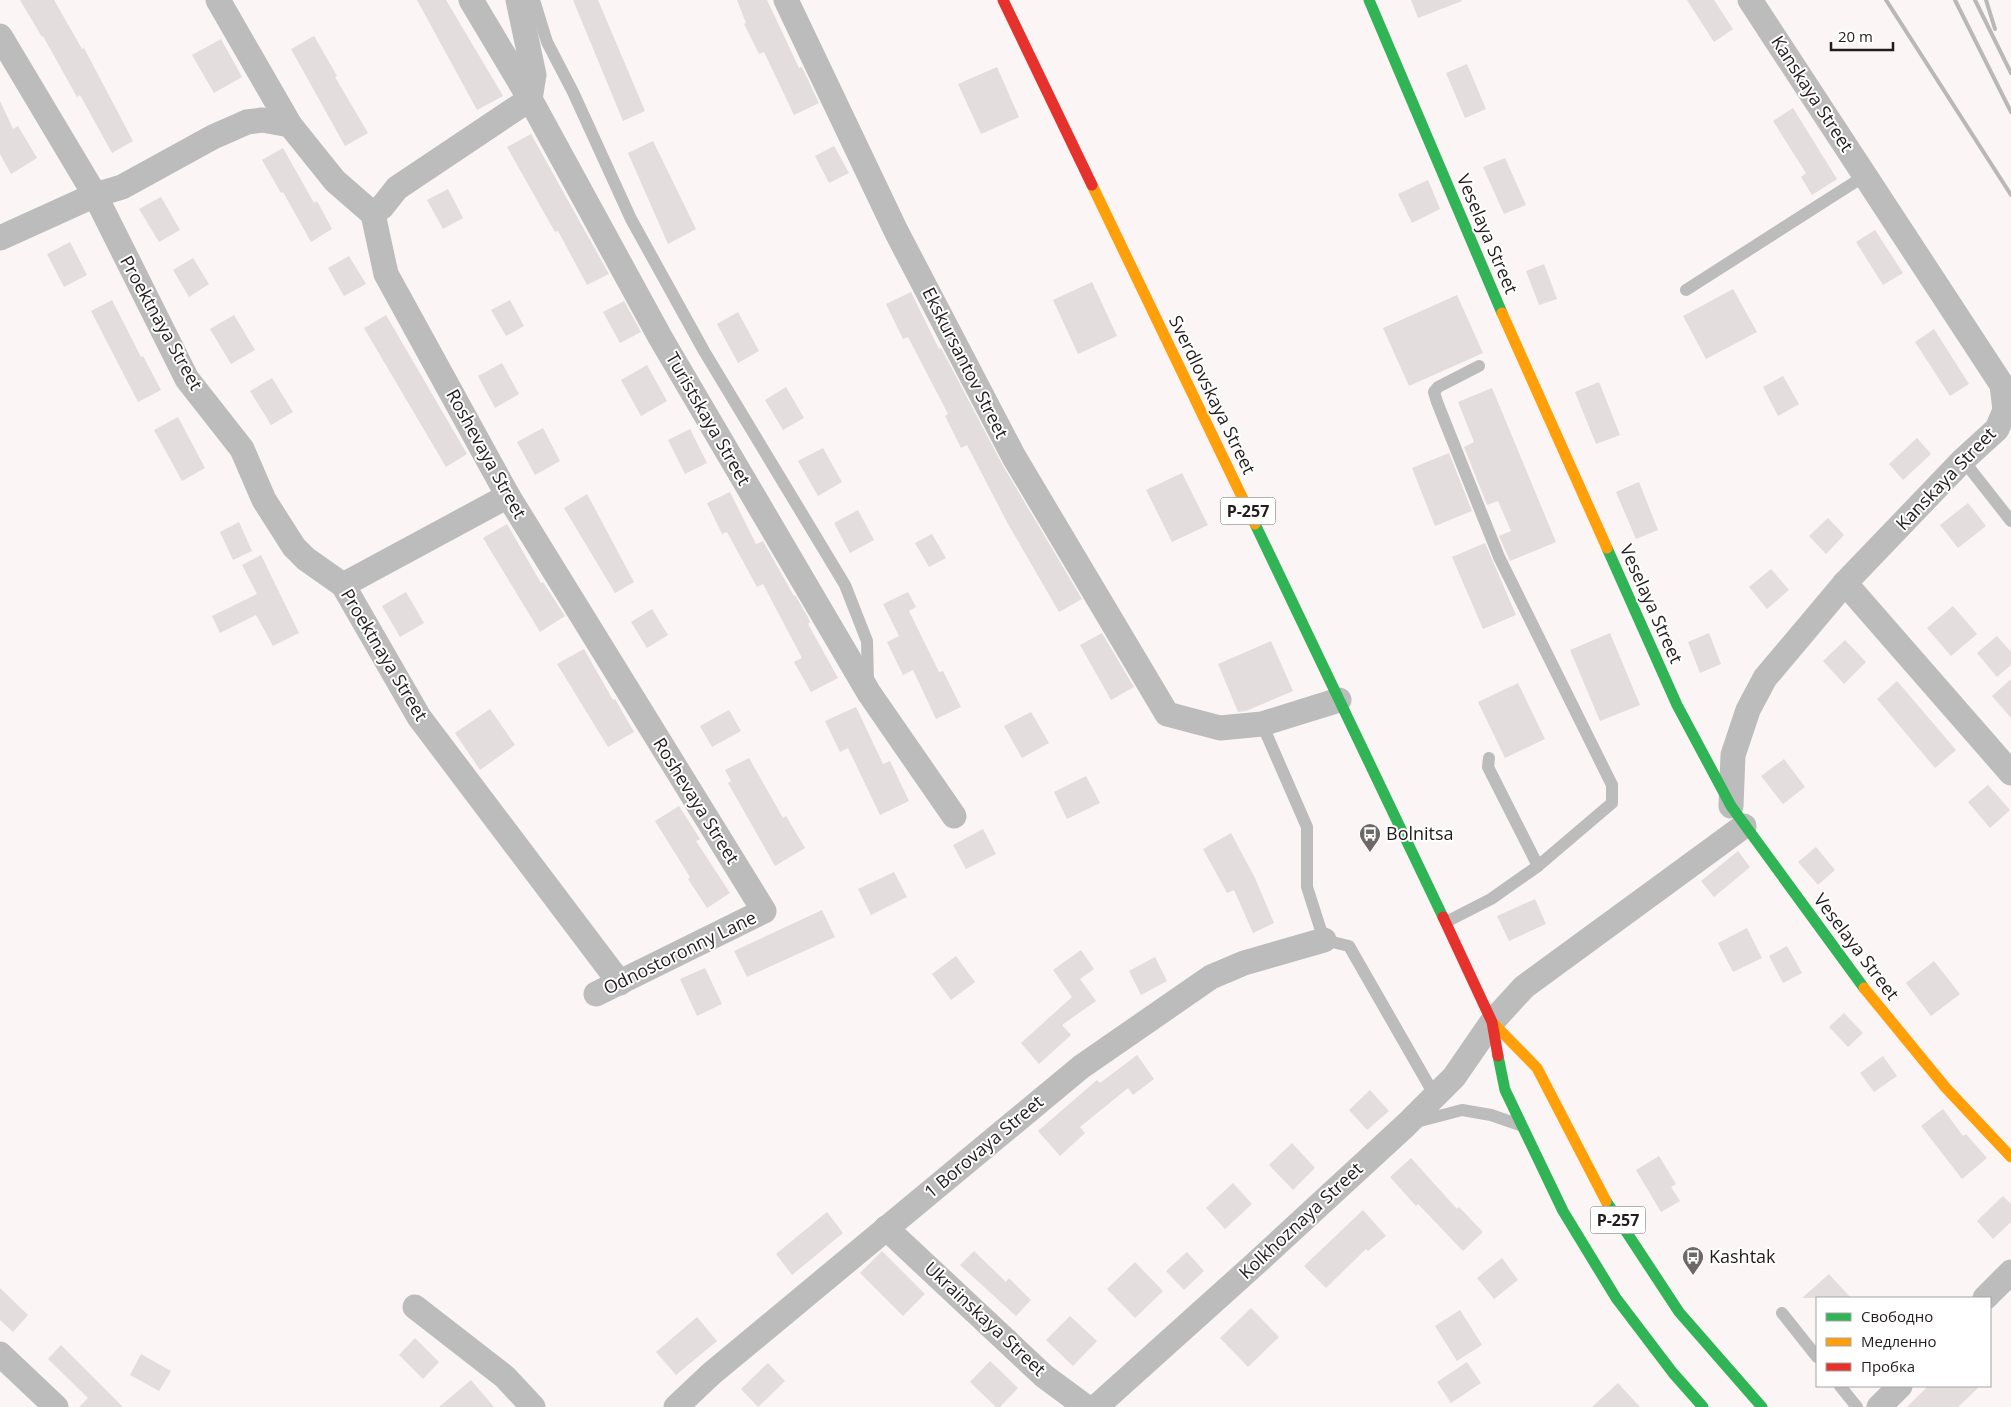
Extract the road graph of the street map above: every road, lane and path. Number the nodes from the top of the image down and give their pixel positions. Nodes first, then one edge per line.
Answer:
1 (218, 0) edge
2 (471, 0) edge
3 (518, 0) edge
4 (534, 0) edge
5 (786, 0) edge
6 (1003, 0) edge
7 (1369, 0) edge
8 (1750, 0) edge
9 (0, 36) edge
10 (530, 99) junction
11 (290, 125) junction
12 (1866, 175) junction
13 (95, 195) junction
14 (373, 214) junction
15 (0, 238) edge
16 (1686, 290) dead end
17 (1479, 366) dead end
18 (1963, 460) junction
19 (508, 496) junction
20 (2011, 521) edge
21 (1845, 583) junction
22 (343, 585) junction
23 (869, 693) junction
24 (1339, 700) junction
25 (1262, 724) junction
26 (1489, 758) dead end
27 (2011, 773) edge
28 (954, 816) dead end
29 (1737, 816) junction
30 (1538, 866) junction
31 (764, 911) joint
32 (1446, 922) junction
33 (1324, 940) junction
34 (620, 983) junction
35 (596, 994) dead end
36 (1492, 1022) junction
37 (1434, 1096) junction
38 (1406, 1125) junction
39 (1522, 1126) junction
40 (2011, 1157) edge
41 (886, 1228) junction
42 (2011, 1272) edge
43 (1986, 1297) edge
44 (415, 1307) dead end
45 (1782, 1313) dead end
46 (0, 1354) edge
47 (1816, 1356) edge
48 (1841, 1387) edge
49 (1899, 1387) edge
50 (56, 1407) edge
51 (533, 1407) edge
52 (676, 1407) edge
53 (1086, 1407) edge
54 (1096, 1407) edge
55 (1703, 1407) edge
56 (1762, 1407) edge
57 (1857, 1407) edge
58 (1879, 1407) edge

1 - 11 street
2 - 10 street, Turistskaya Street
3 - 10 street
4 - 23 lane
5 - 25 street, Ekskursantov Street
6 - 24 main road, Sverdlovskaya Street / Р-257
7 - 29 main road, Veselaya Street
8 - 12 street, Kanskaya Street
9 - 13 street, Proektnaya Street
10 - 14 street
10 - 23 street, Turistskaya Street
11 - 13 street
11 - 14 street
12 - 16 lane
12 - 18 street, Kanskaya Street
13 - 15 street
13 - 22 street, Proektnaya Street
14 - 19 street, Roshevaya Street
17 - 30 lane
18 - 20 lane
18 - 21 street, Kanskaya Street
19 - 22 street
19 - 31 street, Roshevaya Street
21 - 27 street
21 - 29 street, Kanskaya Street
22 - 34 street, Proektnaya Street
23 - 28 street, Turistskaya Street
24 - 25 street
24 - 32 main road, Sverdlovskaya Street / Р-257
25 - 33 lane
26 - 30 lane
29 - 36 street, Kolkhoznaya Street
29 - 40 main road, Veselaya Street
30 - 32 lane
31 - 34 street, Odnostoronny Lane
32 - 36 main road, Sverdlovskaya Street / Р-257
33 - 37 lane
33 - 41 street, 1 Borovaya Street
34 - 35 street, Odnostoronny Lane
36 - 37 street, Kolkhoznaya Street
36 - 39 main road, Sverdlovskaya Street
36 - 56 main road, Sverdlovskaya Street / Р-257
37 - 38 street, Kolkhoznaya Street
38 - 39 lane
38 - 54 street, Kolkhoznaya Street
39 - 55 main road, Sverdlovskaya Street
41 - 52 street, 1 Borovaya Street
41 - 53 street, Ukrainskaya Street
42 - 43 street
44 - 51 street
45 - 47 lane
46 - 50 street
48 - 57 lane
49 - 58 street

